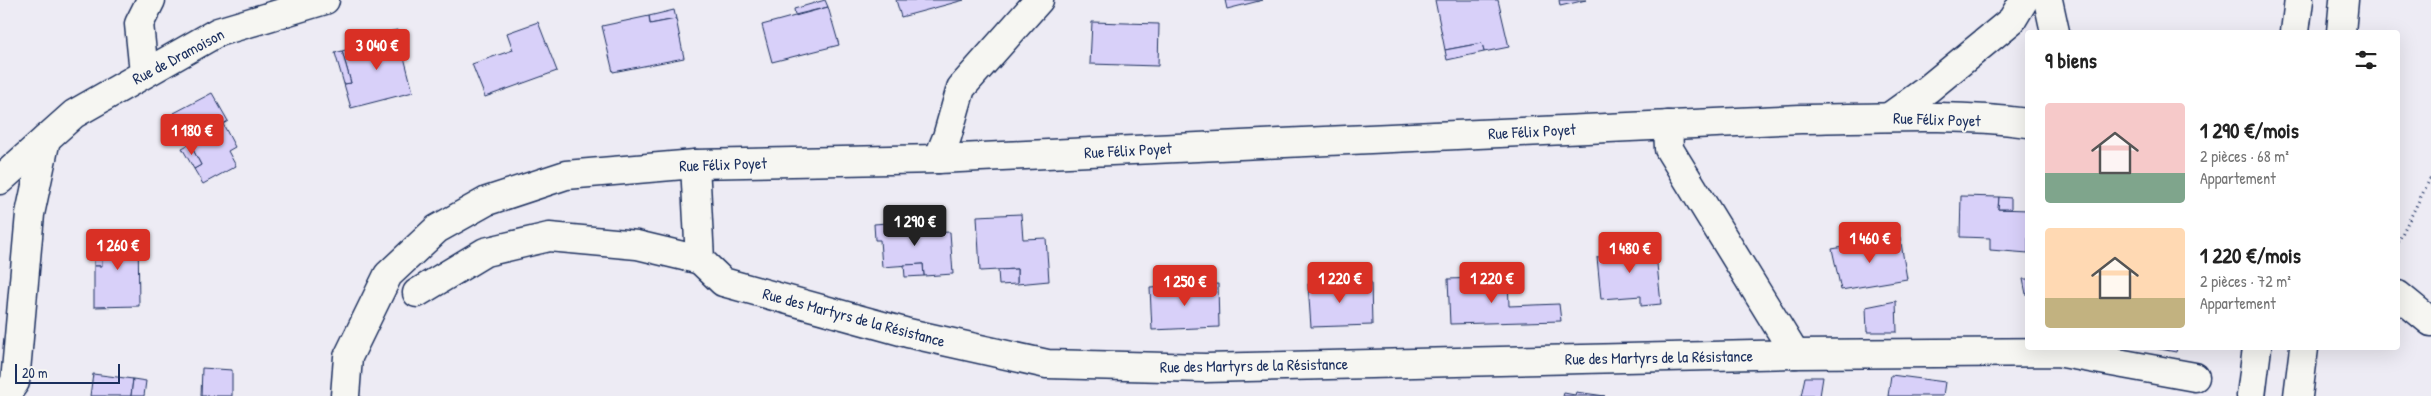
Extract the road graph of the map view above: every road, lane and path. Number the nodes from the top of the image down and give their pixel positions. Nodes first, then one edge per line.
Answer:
1 (151, 0) edge
2 (325, 0) edge
3 (1039, 0) edge
4 (2024, 0) edge
5 (2048, 0) edge
6 (2299, 0) edge
7 (2344, 0) edge
8 (2055, 30) edge
9 (2296, 30) edge
10 (2341, 30) edge
11 (144, 74) junction
12 (1889, 117) junction
13 (2025, 123) edge
14 (1668, 125) junction
15 (46, 139) junction
16 (938, 159) junction
17 (695, 164) junction
18 (2431, 177) edge
19 (0, 180) edge
20 (2400, 238) edge
21 (700, 260) junction
22 (417, 293) dead end
23 (2400, 297) edge
24 (2431, 322) edge
25 (2257, 350) edge
26 (2304, 350) edge
27 (1795, 354) junction
28 (2195, 377) dead end
29 (5, 396) edge
30 (345, 396) edge
31 (2251, 396) edge
32 (2298, 396) edge

1 - 11 main road
2 - 11 main road, Rue de Dramoison
3 - 16 main road
4 - 12 main road
5 - 8 main road
6 - 9 main road
7 - 10 main road
11 - 15 main road, Rue de Dramoison
12 - 13 main road, Rue Félix Poyet
12 - 14 main road, Rue Félix Poyet
14 - 16 main road, Rue Félix Poyet
14 - 27 main road
15 - 19 main road, Rue de Dramoison
15 - 29 main road
16 - 17 main road, Rue Félix Poyet
17 - 21 main road
17 - 30 main road, Rue Félix Poyet
18 - 20 path
21 - 22 main road
21 - 27 main road, Rue des Martyrs de la Résistance
23 - 24 main road
25 - 31 main road
26 - 32 main road
27 - 28 main road, Rue des Martyrs de la Résistance

